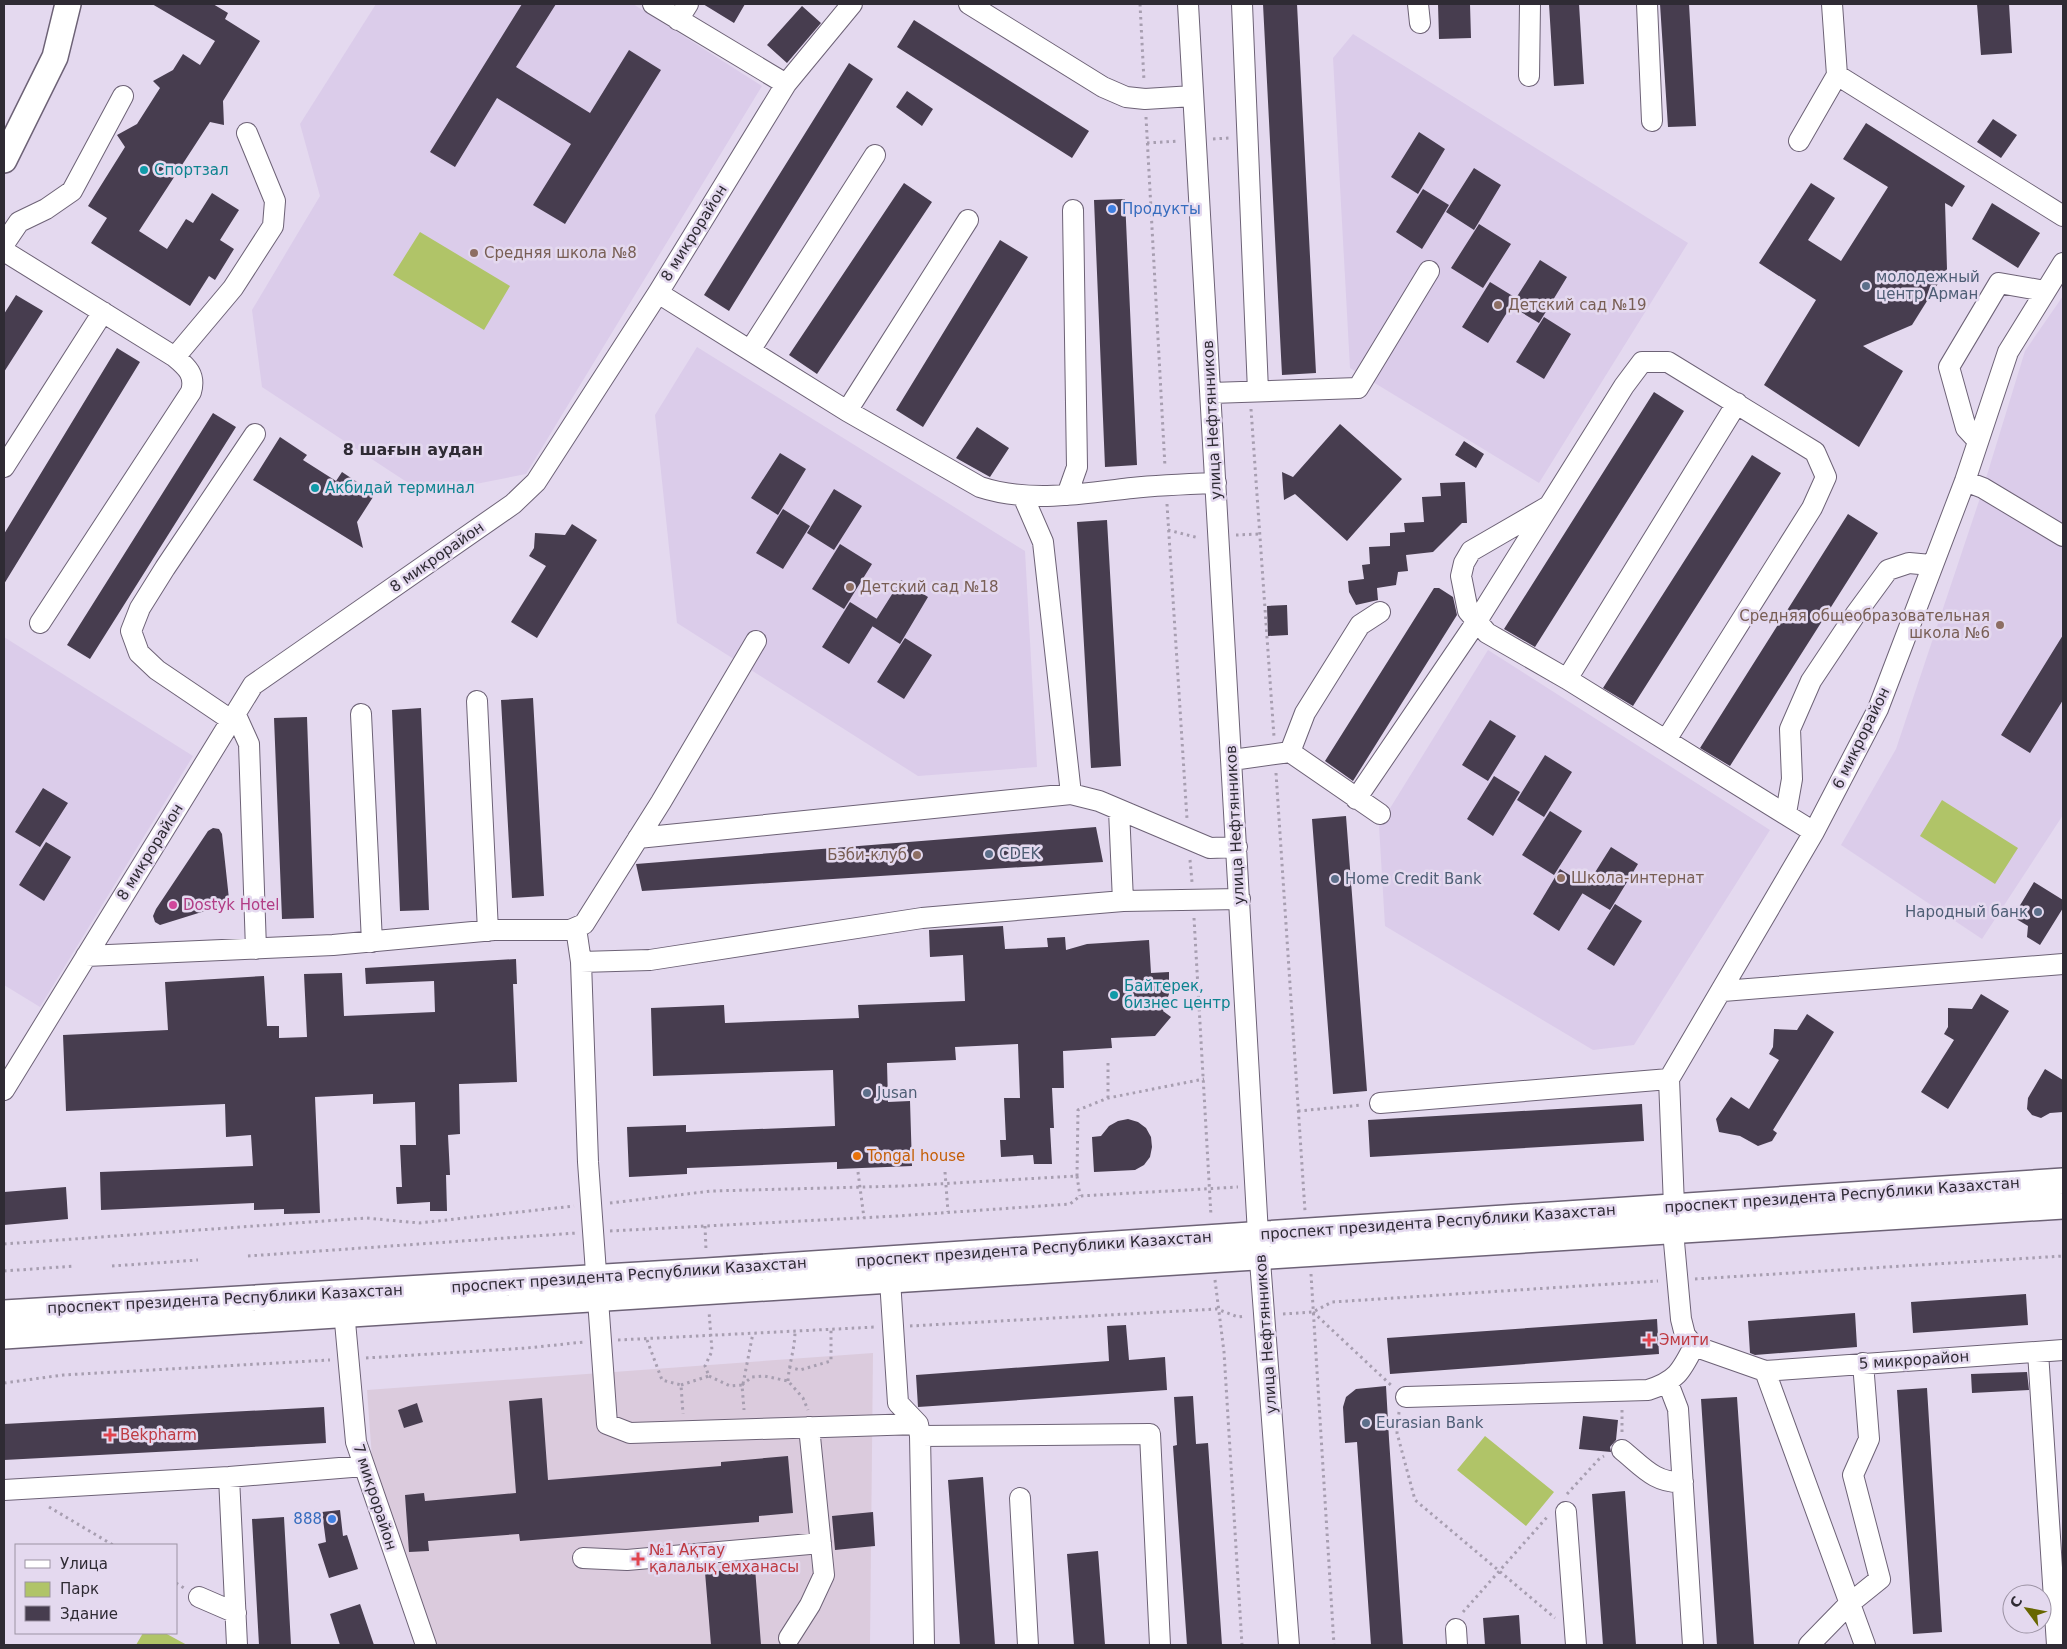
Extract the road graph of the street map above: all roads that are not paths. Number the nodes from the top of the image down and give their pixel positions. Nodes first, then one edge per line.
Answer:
1 (68, 4) edge
2 (653, 4) edge
3 (852, 4) edge
4 (969, 4) edge
5 (1188, 4) edge
6 (1242, 4) edge
7 (1530, 4) edge
8 (1647, 4) edge
9 (1832, 4) edge
10 (683, 12) edge
11 (1837, 75) junction
12 (1530, 76) dead end
13 (786, 84) junction
14 (123, 96) dead end
15 (1193, 96) junction
16 (1652, 121) dead end
17 (248, 133) dead end
18 (1799, 141) dead end
19 (875, 155) dead end
20 (4, 160) edge
21 (1073, 210) dead end
22 (2063, 216) edge
23 (968, 220) dead end
24 (4, 244) edge
25 (4, 250) edge
26 (2063, 263) edge
27 (1429, 271) dead end
28 (2045, 292) junction
29 (658, 293) junction
30 (103, 312) junction
31 (750, 349) junction
32 (175, 357) junction
33 (1254, 391) junction
34 (1211, 393) junction
35 (1737, 404) junction
36 (847, 411) junction
37 (255, 434) dead end
38 (1978, 442) junction
39 (4, 467) edge
40 (1965, 481) junction
41 (1216, 483) junction
42 (1067, 495) junction
43 (1023, 496) junction
44 (1549, 505) junction
45 (2063, 536) edge
46 (1931, 565) junction
47 (1380, 612) dead end
48 (1477, 621) junction
49 (40, 623) dead end
50 (756, 641) dead end
51 (1567, 679) junction
52 (476, 701) dead end
53 (361, 714) dead end
54 (233, 716) junction
55 (1666, 740) junction
56 (1283, 753) junction
57 (1232, 760) junction
58 (1071, 794) junction
59 (1356, 799) junction
60 (1119, 810) junction
61 (1786, 813) junction
62 (1380, 814) dead end
63 (1814, 832) junction
64 (638, 838) junction
65 (1237, 847) junction
66 (1240, 899) junction
67 (1123, 900) junction
68 (576, 928) junction
69 (488, 931) junction
70 (372, 942) junction
71 (256, 949) junction
72 (86, 956) junction
73 (581, 962) junction
74 (2063, 964) edge
75 (1723, 991) junction
76 (1669, 1079) junction
77 (4, 1090) edge
78 (1380, 1103) road end
79 (2063, 1181) edge
80 (1674, 1206) junction
81 (2063, 1206) edge
82 (1673, 1231) junction
83 (1308, 1242) junction
84 (1259, 1246) junction
85 (890, 1280) junction
86 (598, 1288) junction
87 (343, 1304) junction
88 (4, 1312) edge
89 (4, 1336) edge
90 (1694, 1346) junction
91 (2063, 1350) edge
92 (2038, 1352) junction
93 (1863, 1363) junction
94 (1765, 1371) junction
95 (1668, 1383) junction
96 (1401, 1398) road end
97 (813, 1427) junction
98 (919, 1430) junction
99 (1622, 1450) dead end
100 (364, 1466) junction
101 (229, 1477) junction
102 (1683, 1482) junction
103 (11, 1489) edge
104 (1020, 1498) dead end
105 (1566, 1512) dead end
106 (821, 1543) junction
107 (583, 1558) dead end
108 (199, 1596) dead end
109 (1850, 1604) junction
110 (236, 1613) junction
111 (789, 1638) dead end
112 (1576, 1640) edge
113 (237, 1645) edge
114 (426, 1645) edge
115 (924, 1645) edge
116 (1028, 1645) edge
117 (1160, 1645) edge
118 (1289, 1645) edge
119 (1693, 1645) edge
120 (1809, 1645) edge
121 (1865, 1645) edge
122 (2057, 1645) edge

1 - 20 main road
2 - 10 street
3 - 13 street, 8 микрорайон
4 - 15 street
5 - 15 street, улица Нефтянников
6 - 33 street
7 - 12 street
8 - 16 street
9 - 11 street
10 - 13 street
11 - 18 street
11 - 22 street
13 - 29 street, 8 микрорайон
14 - 24 street
15 - 34 street, улица Нефтянников
17 - 32 street
19 - 31 street
21 - 42 street
23 - 36 street
25 - 30 street
26 - 28 street, 6 микрорайон
27 - 33 street
28 - 38 street, 6 микрорайон
28 - 38 street
29 - 31 street
29 - 54 street, 8 микрорайон
30 - 32 street
30 - 39 street
31 - 36 street
32 - 49 street
33 - 34 street
34 - 41 street, улица Нефтянников
35 - 44 street
35 - 51 street
35 - 55 street
36 - 43 street
37 - 54 street
38 - 40 street, 6 микрорайон
40 - 45 street
40 - 46 street, 6 микрорайон
41 - 42 street
41 - 57 street, улица Нефтянников
42 - 43 street
43 - 58 street
44 - 48 street
44 - 48 street
46 - 61 street
46 - 63 street, 6 микрорайон
47 - 56 street
48 - 51 street
48 - 59 street
50 - 64 street
51 - 55 street
52 - 69 street
53 - 70 street
54 - 71 street
54 - 72 street, 8 микрорайон
55 - 61 street
56 - 57 street
56 - 59 street
57 - 65 street, улица Нефтянников
58 - 60 street
58 - 64 street
59 - 62 street
60 - 65 street
60 - 67 street
61 - 63 street
63 - 75 street, 6 микрорайон
64 - 68 street
65 - 66 street, улица Нефтянников
66 - 67 street
66 - 84 street, улица Нефтянников
67 - 73 street
68 - 69 street
68 - 73 street
69 - 70 street
70 - 71 street
71 - 72 street
72 - 77 street, 8 микрорайон
73 - 86 street
74 - 75 street
75 - 76 street, 6 микрорайон
76 - 78 street
76 - 80 street
79 - 80 main road, проспект президента Республики Казахстан
80 - 83 main road, проспект президента Республики Казахстан
81 - 82 main road, проспект президента Республики Казахстан
82 - 83 main road, проспект президента Республики Казахстан
82 - 90 street
83 - 84 main road, проспект президента Республики Казахстан
84 - 85 main road, проспект президента Республики Казахстан
84 - 86 main road, проспект президента Республики Казахстан
84 - 118 street, улица Нефтянников
85 - 86 main road, проспект президента Республики Казахстан
85 - 98 street
86 - 87 main road, проспект президента Республики Казахстан
86 - 97 street
87 - 88 main road, проспект президента Республики Казахстан
87 - 89 main road, проспект президента Республики Казахстан
87 - 100 street, 7 микрорайон
90 - 94 street, 5 микрорайон
90 - 95 street
91 - 92 street, 5 микрорайон
92 - 93 street, 5 микрорайон
92 - 122 street
93 - 94 street, 5 микрорайон
93 - 109 street
94 - 109 street
95 - 96 street
95 - 102 street
97 - 98 street
97 - 106 street
98 - 115 street
98 - 117 street
99 - 102 street
100 - 101 street
100 - 114 street, 7 микрорайон
101 - 103 street
101 - 110 street
102 - 119 street
104 - 116 street
105 - 112 street
106 - 107 street
106 - 111 street
108 - 110 street
109 - 120 street
109 - 121 street
110 - 113 street

